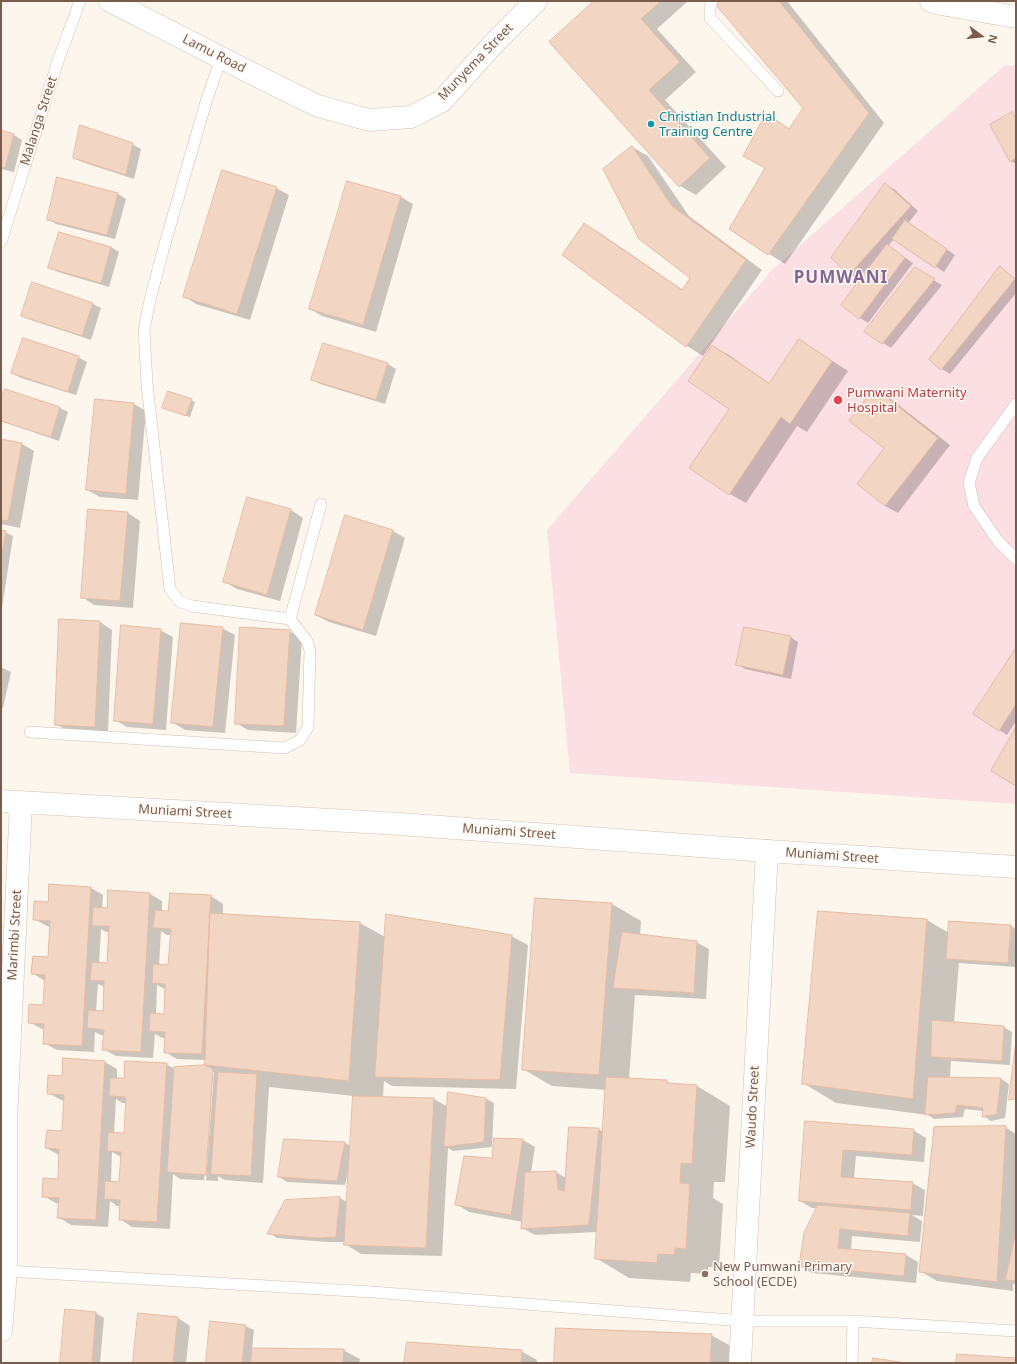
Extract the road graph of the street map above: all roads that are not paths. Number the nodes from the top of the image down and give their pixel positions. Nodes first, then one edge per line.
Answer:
1 (80, 1) edge
2 (110, 1) edge
3 (536, 1) edge
4 (712, 1) edge
5 (931, 1) edge
6 (1016, 17) edge
7 (221, 58) junction
8 (778, 91) dead end
9 (318, 106) joint
10 (1, 242) edge
11 (1016, 404) edge
12 (321, 504) dead end
13 (1016, 559) edge
14 (290, 619) junction
15 (30, 732) dead end
16 (11, 802) edge
17 (767, 851) junction
18 (1016, 867) edge
19 (4, 1120) edge
20 (6, 1271) junction
21 (743, 1321) junction
22 (853, 1321) junction
23 (1, 1331) edge
24 (1016, 1331) edge
25 (740, 1363) edge
26 (852, 1363) edge

1 - 10 lane, Malanga Street
2 - 7 street, Lamu Road
3 - 9 street, Munyema Street
4 - 8 lane
5 - 6 street
7 - 9 street, Lamu Road
7 - 14 lane
11 - 13 lane
12 - 14 lane
14 - 15 lane
16 - 17 street, Muniami Street
16 - 19 street, Marimbi Street
17 - 18 street, Muniami Street
17 - 21 street, Waudo Street
19 - 20 street, Marimbi Street
20 - 21 lane
20 - 23 street, Marimbi Street
21 - 22 lane
21 - 25 street, Waudo Street
22 - 24 lane
22 - 26 lane

